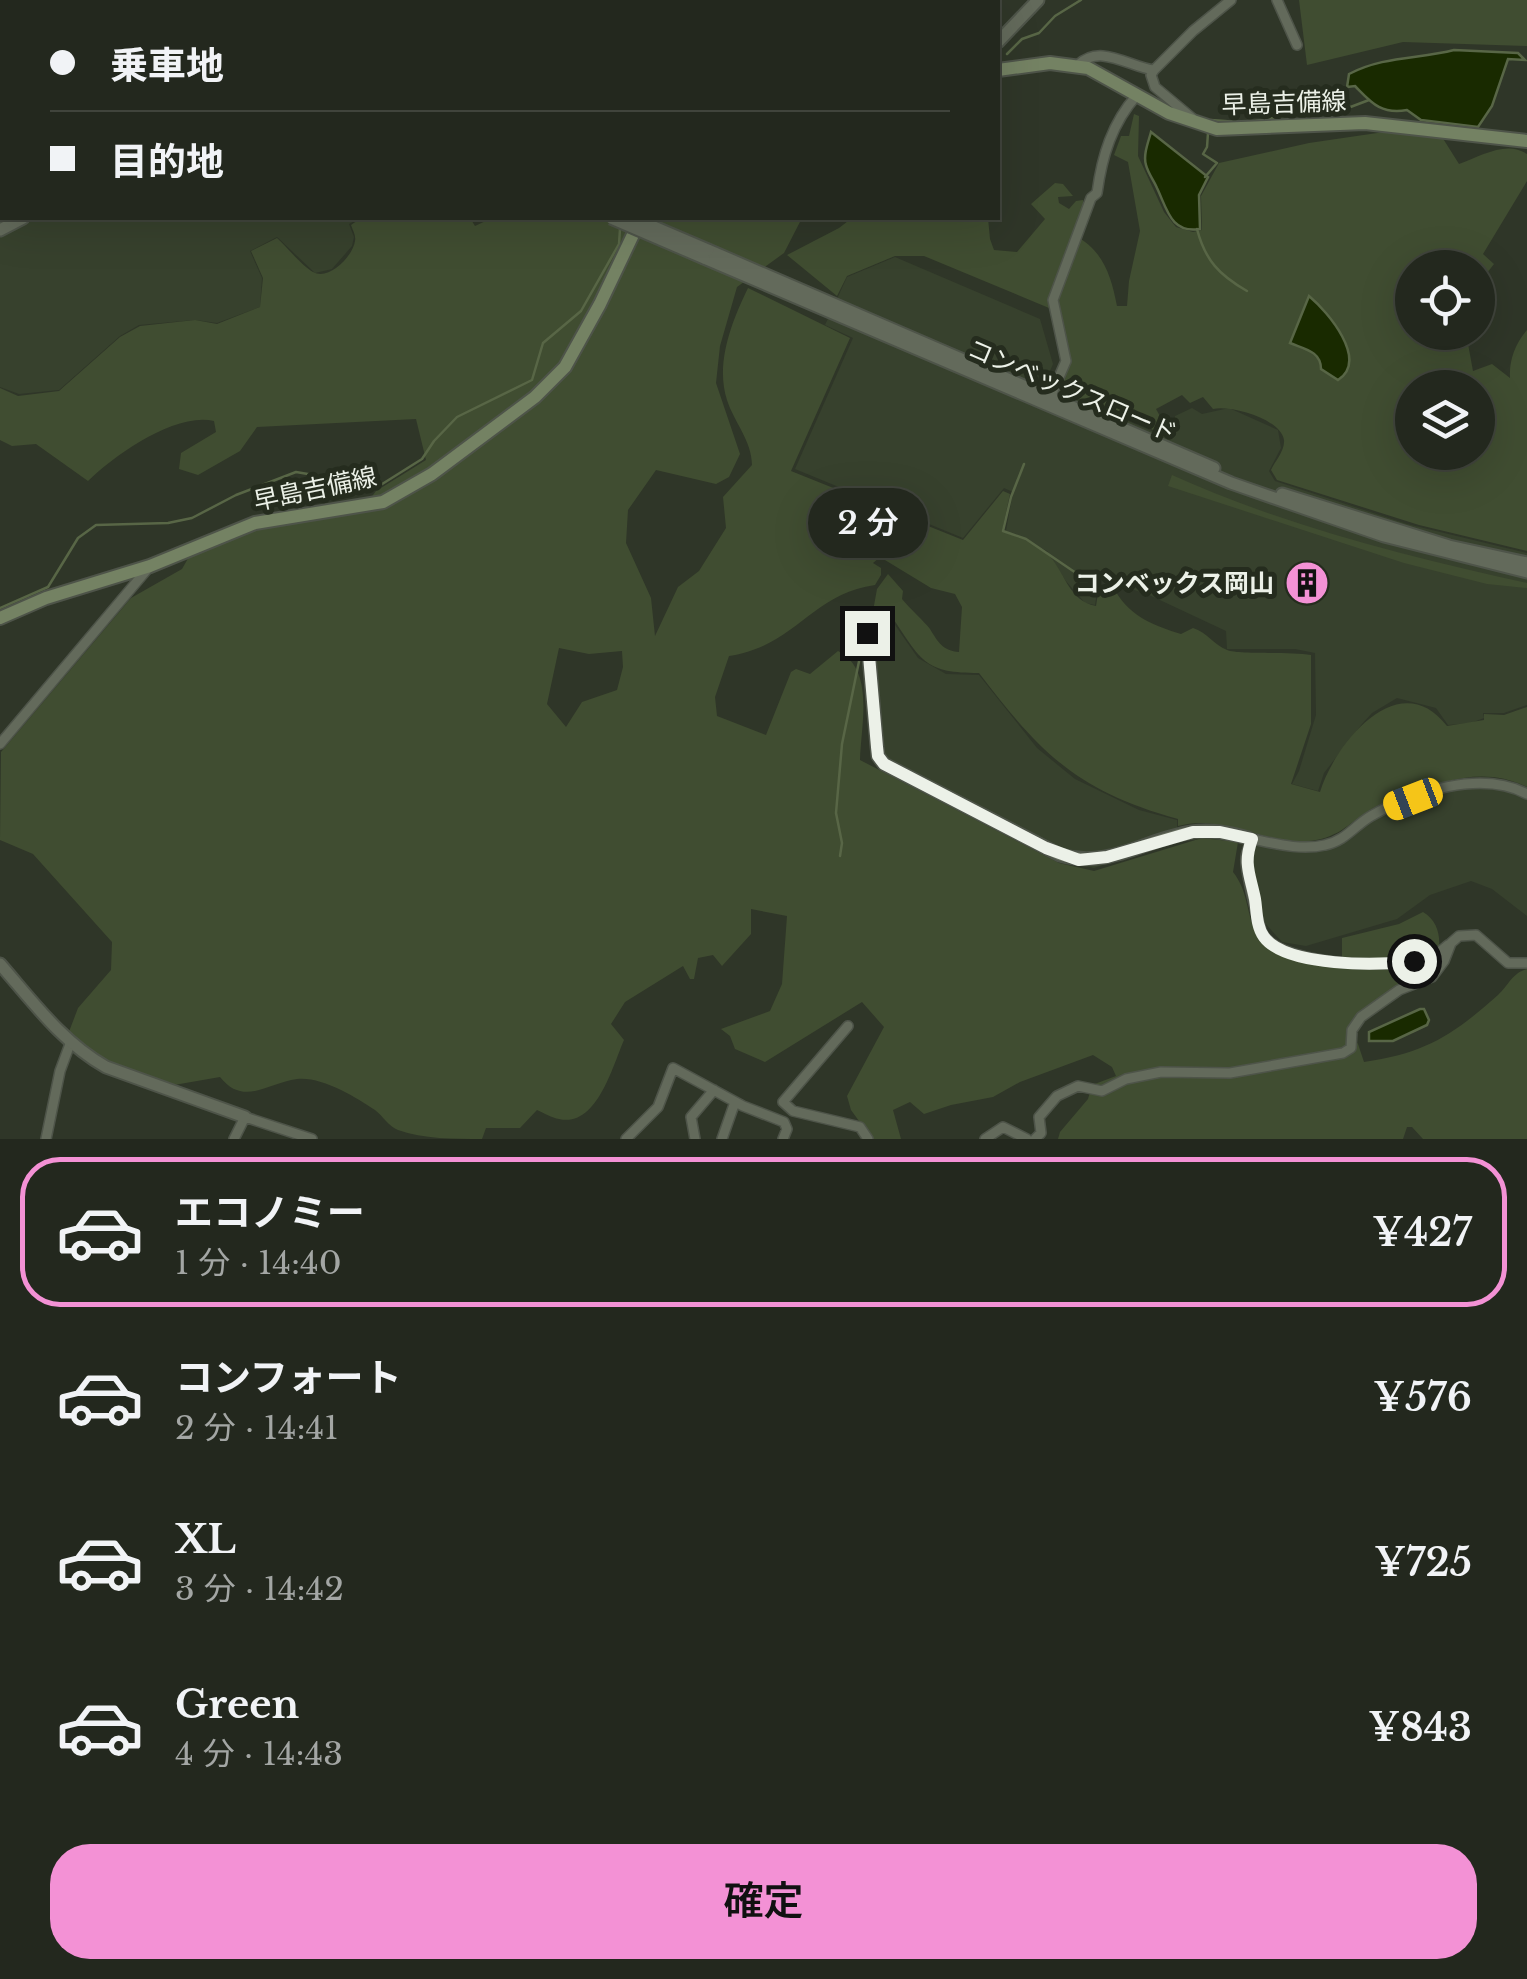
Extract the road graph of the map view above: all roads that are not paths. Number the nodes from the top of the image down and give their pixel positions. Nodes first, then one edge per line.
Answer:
1 (1038, 0) edge
2 (1231, 0) edge
3 (1277, 0) edge
4 (1000, 40) edge
5 (1297, 45) dead end
6 (1078, 65) junction
7 (1000, 70) edge
8 (1154, 70) junction
9 (1137, 95) junction
10 (1200, 126) junction
11 (1522, 141) edge
12 (1527, 150) edge
13 (616, 220) edge
14 (637, 220) edge
15 (639, 220) edge
16 (706, 254) junction
17 (1050, 398) junction
18 (1527, 563) edge
19 (150, 566) junction
20 (1527, 572) edge
21 (0, 618) edge
22 (867, 633) dead end
23 (0, 744) edge
24 (1527, 794) edge
25 (1250, 838) junction
26 (1451, 943) junction
27 (1527, 963) edge
28 (0, 964) edge
29 (848, 1026) dead end
30 (70, 1044) junction
31 (714, 1090) junction
32 (735, 1102) junction
33 (793, 1111) junction
34 (245, 1117) junction
35 (639, 1127) junction
36 (785, 1134) edge
37 (1036, 1138) edge
38 (46, 1139) edge
39 (234, 1139) edge
40 (312, 1139) edge
41 (626, 1139) edge
42 (644, 1139) edge
43 (696, 1139) edge
44 (722, 1139) edge
45 (868, 1139) edge
46 (986, 1139) edge

1 - 4 street
2 - 8 street
3 - 5 street
6 - 7 main road, 早島吉備線
6 - 8 street
6 - 9 main road, 早島吉備線
8 - 10 street
9 - 10 main road, 早島吉備線
9 - 17 street
10 - 11 main road, 早島吉備線
11 - 12 street
13 - 16 street, コンベックスロード, bridge
14 - 16 street, コンベックスロード, bridge
15 - 19 main road, 早島吉備線
16 - 17 street, コンベックスロード
16 - 20 street, コンベックスロード
17 - 18 street, コンベックスロード
19 - 21 main road, 早島吉備線
19 - 23 street
22 - 25 street
24 - 25 street
25 - 26 street
26 - 27 street
26 - 37 street
28 - 30 street
29 - 33 street
30 - 34 street
30 - 38 street
31 - 32 street
31 - 35 street
31 - 43 street
32 - 36 street
32 - 44 street
33 - 36 street
33 - 45 street
34 - 39 street
34 - 40 street
35 - 41 street
35 - 42 street
37 - 46 street

